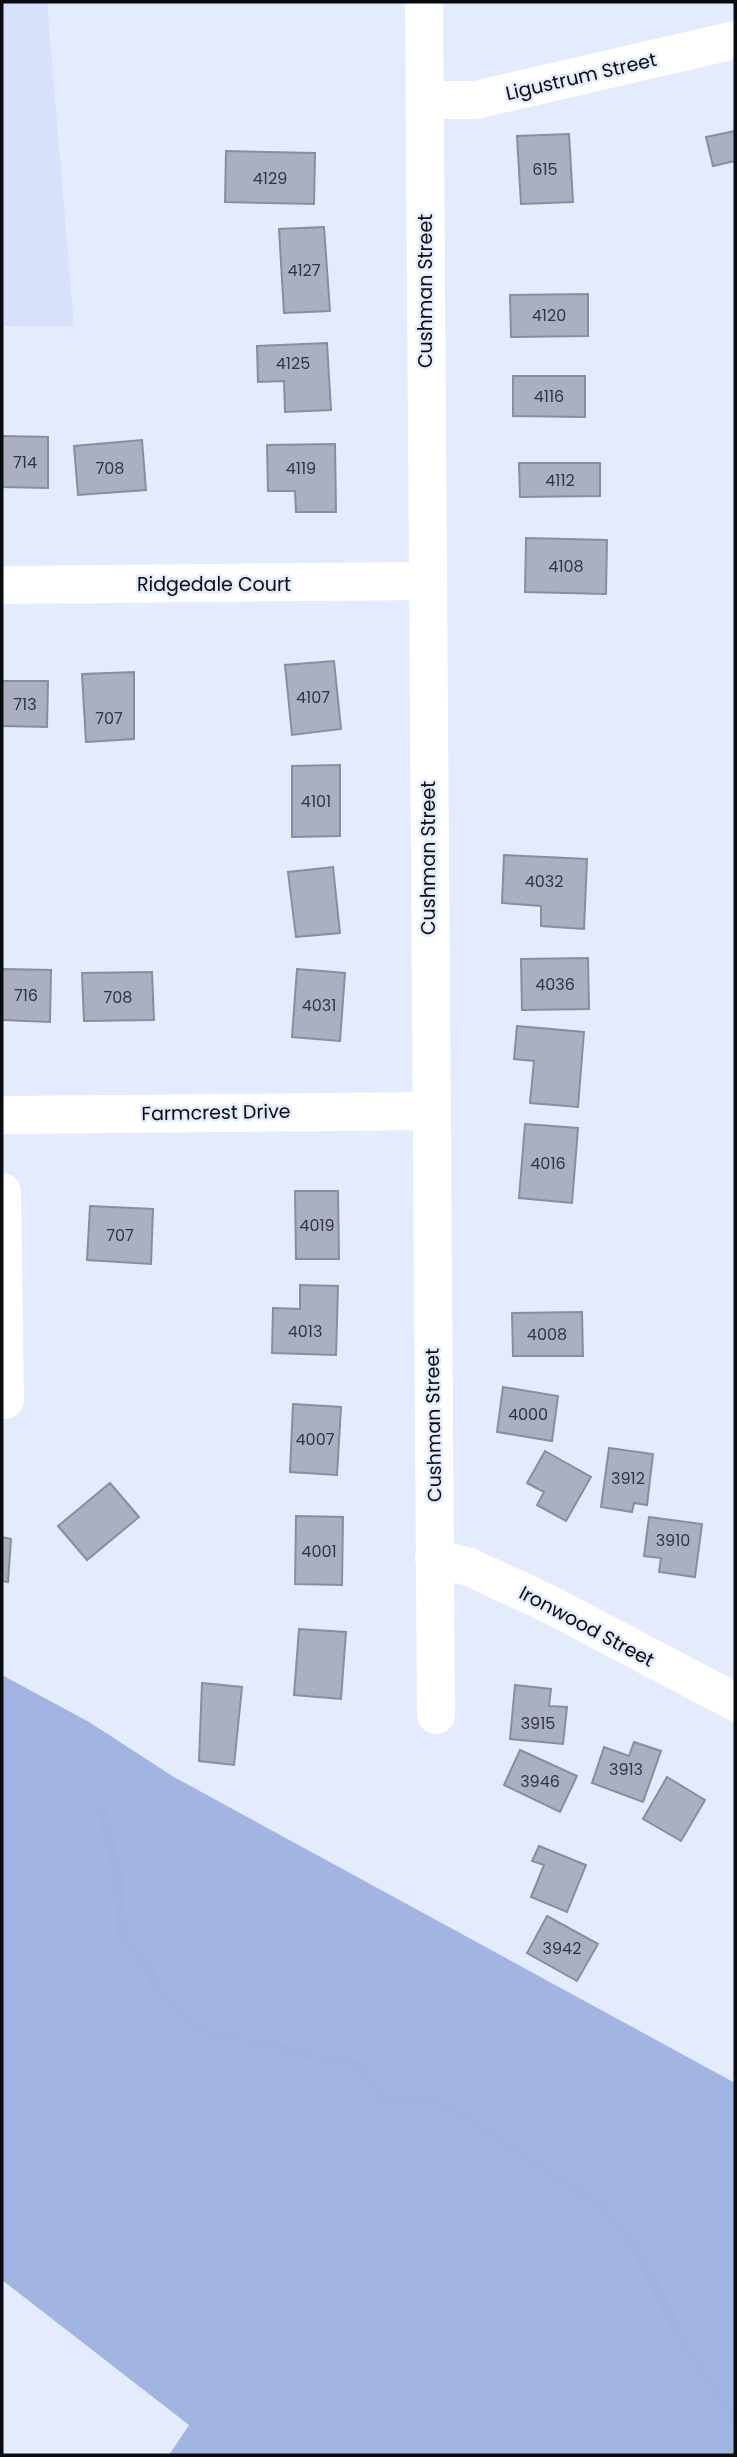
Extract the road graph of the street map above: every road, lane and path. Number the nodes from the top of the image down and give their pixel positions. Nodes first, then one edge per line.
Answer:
1 (424, 2) edge
2 (735, 40) edge
3 (425, 100) junction
4 (426, 580) junction
5 (2, 585) edge
6 (430, 1111) junction
7 (2, 1115) edge
8 (2, 1192) edge
9 (5, 1400) dead end
10 (434, 1558) junction
11 (735, 1702) edge
12 (436, 1714) dead end

1 - 3 street, Cushman Street
2 - 3 street, Ligustrum Street
3 - 4 street, Cushman Street
4 - 5 street, Ridgedale Court
4 - 6 street, Cushman Street
6 - 7 street, Farmcrest Drive
6 - 10 street, Cushman Street
8 - 9 street
10 - 11 street, Ironwood Street
10 - 12 street, Cushman Street

